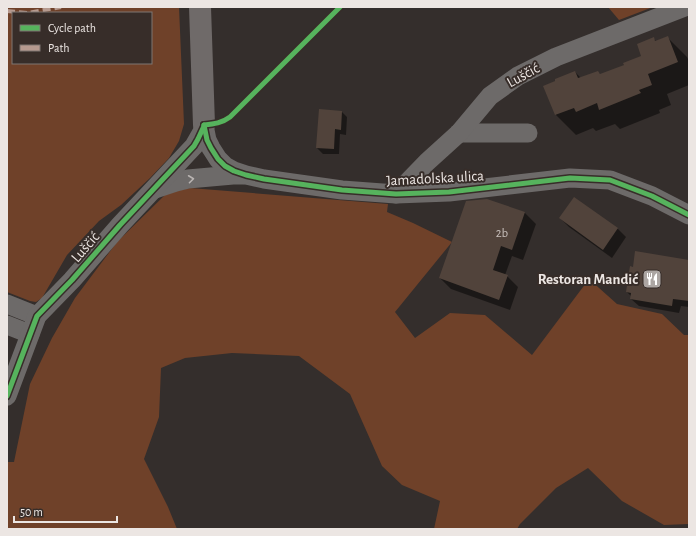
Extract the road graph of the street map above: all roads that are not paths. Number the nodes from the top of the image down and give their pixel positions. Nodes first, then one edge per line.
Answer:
1 (200, 7) edge
2 (685, 7) edge
3 (204, 125) junction
4 (459, 133) junction
5 (528, 133) dead end
6 (246, 175) junction
7 (154, 189) junction
8 (396, 194) junction
9 (689, 215) edge
10 (7, 304) edge
11 (37, 316) junction
12 (7, 325) edge
13 (30, 334) junction
14 (7, 396) edge

1 - 3 main road
2 - 4 street, Luščić
3 - 6 street, Jamadolska ulica
3 - 7 street, Luščić
4 - 5 street
4 - 8 street, Luščić
7 -> 6 street, Jamadolska ulica
6 - 8 street, Jamadolska ulica
7 - 11 street, Luščić
8 - 9 street, Jamadolska ulica
10 - 11 street
11 - 13 street, Luščić
12 - 13 street
13 - 14 street, Luščić

